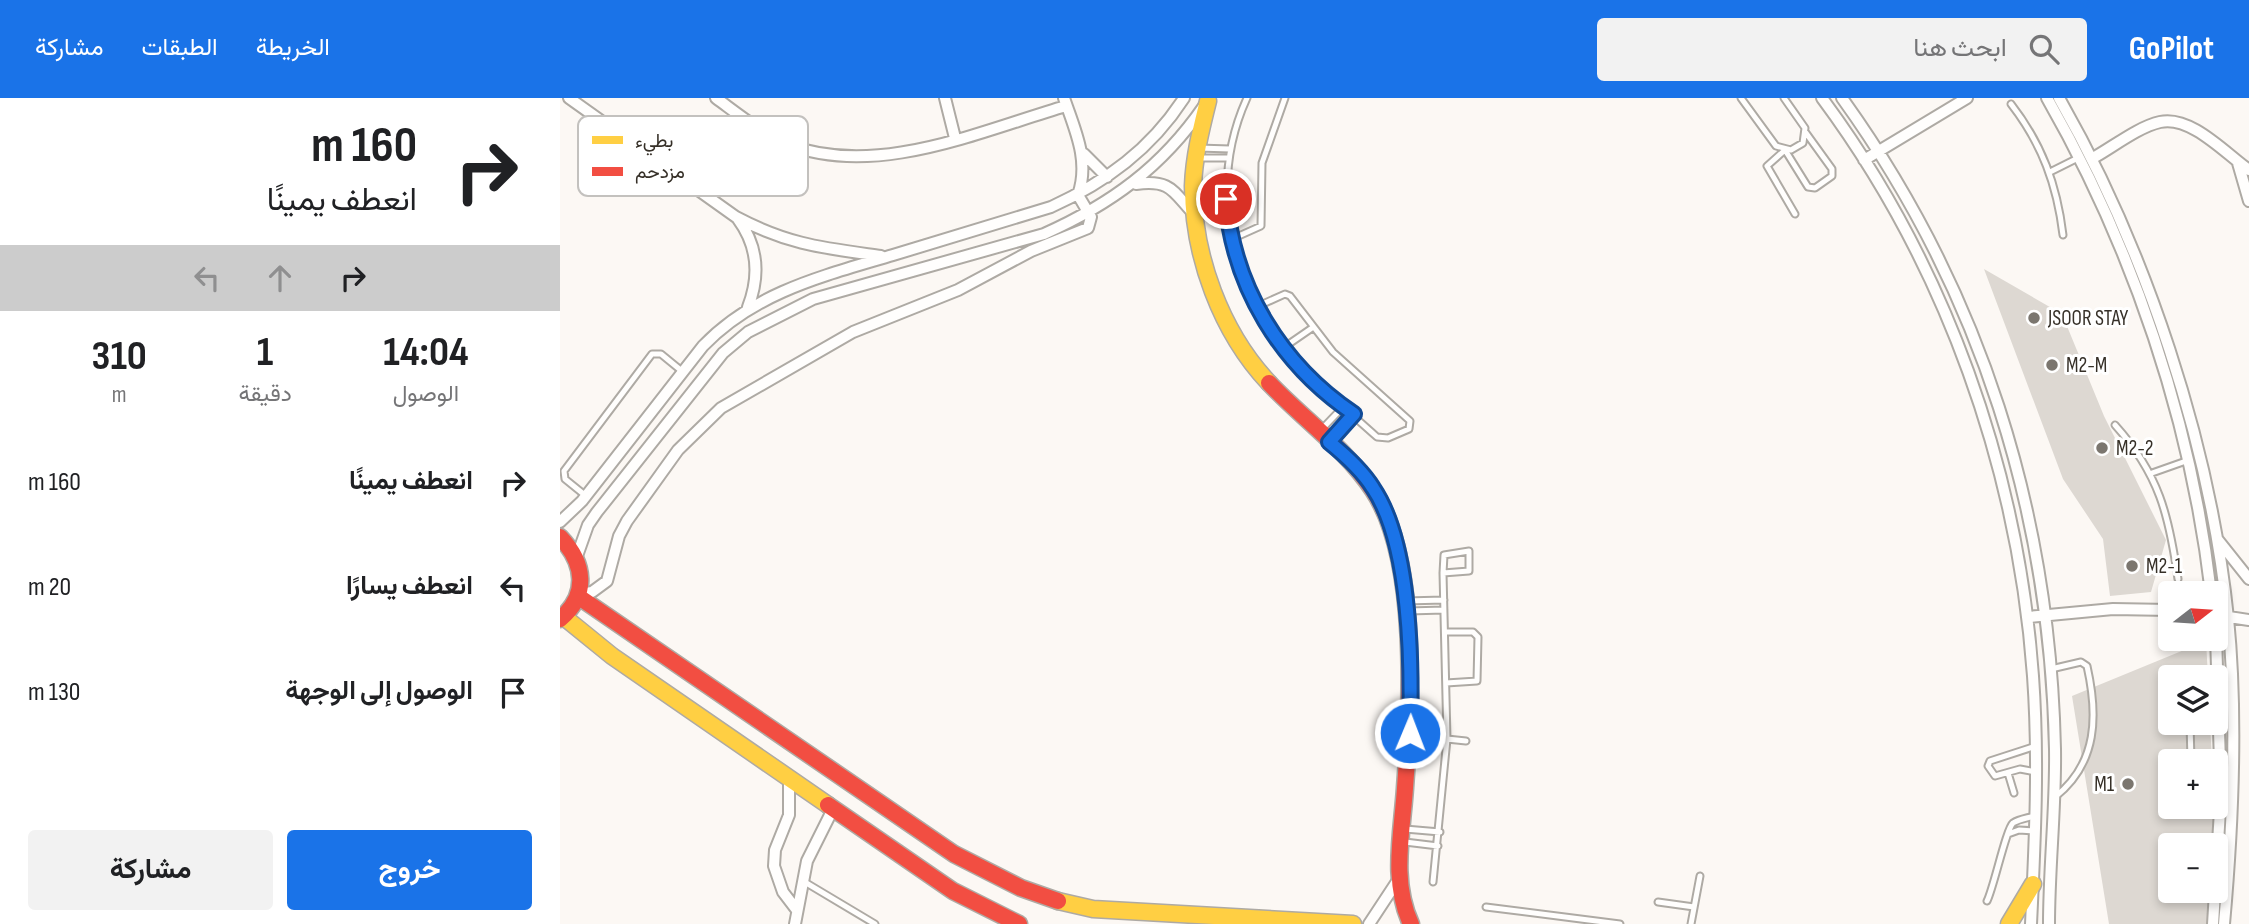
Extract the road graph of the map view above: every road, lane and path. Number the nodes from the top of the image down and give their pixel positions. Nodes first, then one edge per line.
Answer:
1 (569, 98) edge
2 (716, 98) edge
3 (945, 98) edge
4 (1184, 98) edge
5 (1247, 98) edge
6 (1285, 98) edge
7 (1741, 98) edge
8 (1784, 98) edge
9 (1822, 98) edge
10 (1842, 98) edge
11 (1967, 98) edge
12 (2047, 98) edge
13 (2059, 98) edge
14 (1208, 99) edge
15 (1065, 102) edge
16 (2011, 104) dead end
17 (594, 116) edge
18 (741, 116) edge
19 (1806, 133) junction
20 (955, 138) junction
21 (1081, 149) junction
22 (1230, 149) junction
23 (808, 150) edge
24 (1785, 150) junction
25 (1877, 151) junction
26 (1196, 153) junction
27 (2080, 157) junction
28 (1229, 158) junction
29 (2093, 158) junction
30 (1864, 160) junction
31 (2238, 163) junction
32 (2249, 170) edge
33 (2050, 172) junction
34 (1107, 177) junction
35 (1133, 184) junction
36 (1078, 195) junction
37 (707, 196) edge
38 (2249, 201) edge
39 (2109, 206) junction
40 (1088, 212) junction
41 (1795, 214) dead end
42 (1196, 216) junction
43 (736, 217) junction
44 (2063, 235) dead end
45 (1232, 239) junction
46 (887, 257) junction
47 (748, 307) junction
48 (1256, 307) junction
49 (1312, 328) junction
50 (1283, 348) junction
51 (683, 372) junction
52 (1343, 407) junction
53 (1354, 414) junction
54 (2115, 425) dead end
55 (1324, 437) junction
56 (2186, 461) junction
57 (2152, 473) junction
58 (586, 496) junction
59 (560, 522) edge
60 (2215, 536) junction
61 (560, 537) edge
62 (577, 556) junction
63 (1443, 573) junction
64 (2178, 579) dead end
65 (2249, 579) edge
66 (2209, 581) edge
67 (2222, 581) edge
68 (579, 595) junction
69 (1444, 600) junction
70 (1405, 606) junction
71 (1444, 610) junction
72 (2158, 610) edge
73 (2047, 614) junction
74 (2028, 617) junction
75 (2228, 617) edge
76 (562, 618) edge
77 (2249, 620) edge
78 (630, 630) junction
79 (1445, 632) junction
80 (2217, 651) edge
81 (2227, 651) edge
82 (612, 656) junction
83 (2051, 669) junction
84 (1446, 683) junction
85 (1447, 739) junction
86 (1466, 741) dead end
87 (2036, 746) junction
88 (2221, 749) edge
89 (2224, 749) edge
90 (2036, 772) junction
91 (2008, 773) junction
92 (789, 778) junction
93 (2014, 793) dead end
94 (2055, 797) junction
95 (833, 809) junction
96 (2038, 815) junction
97 (2221, 819) edge
98 (2223, 819) edge
99 (1440, 832) junction
100 (2037, 832) junction
101 (2008, 834) junction
102 (1402, 835) junction
103 (1438, 846) junction
104 (1700, 876) dead end
105 (801, 880) junction
106 (1398, 880) junction
107 (1433, 882) dead end
108 (2033, 884) junction
109 (1987, 901) dead end
110 (1658, 902) dead end
111 (1486, 906) dead end
112 (1694, 907) junction
113 (796, 909) junction
114 (795, 924) edge
115 (875, 924) edge
116 (1018, 924) edge
117 (1353, 924) edge
118 (1368, 924) edge
119 (1411, 924) edge
120 (1620, 924) edge
121 (1691, 924) edge
122 (2009, 924) edge
123 (2031, 924) edge
124 (2049, 924) edge
125 (2213, 924) edge
126 (2224, 924) edge

1 - 17 street
2 - 18 street
3 - 20 street
4 - 34 street
5 - 22 lane
6 - 45 lane
7 - 24 lane
8 - 19 lane
9 - 30 street
10 - 25 street
11 - 25 street
12 - 27 street
13 - 29 street
14 - 26 street
14 - 35 street
15 - 20 street
15 - 21 street
16 - 33 lane
19 - 24 lane
19 - 24 lane
20 - 23 street
21 - 34 street
21 - 36 street
22 - 26 lane
22 - 28 lane
24 - 41 lane
25 - 30 street
25 - 73 street
26 - 28 lane
26 - 42 street
27 - 33 lane
27 - 39 street
28 - 45 lane
29 - 31 street
29 - 39 street
30 - 74 street
31 - 32 street
31 - 38 street
33 - 44 lane
34 - 36 street
35 - 40 street
35 - 42 street
36 - 40 street
36 - 46 street
37 - 43 street
39 - 56 street
39 - 60 street
40 - 62 street
40 - 68 street
42 - 55 street
43 - 46 street
43 - 47 street
45 - 48 lane
46 - 47 street
47 - 51 street
48 - 49 lane
48 - 50 lane
49 - 50 lane
49 - 53 lane
50 - 52 lane
51 - 58 street
51 - 58 lane
52 - 53 lane
52 - 55 lane
53 - 55 lane
54 - 57 lane
55 - 70 street
56 - 57 lane
56 - 66 street
57 - 64 lane
58 - 59 street
60 - 65 street
60 - 67 street
61 - 62 street
62 - 68 street
63 - 63 lane
63 - 69 lane
68 - 76 street
68 - 78 street
69 - 70 lane
69 - 71 lane
70 - 71 lane
70 - 102 street
71 - 79 lane
72 - 73 street
73 - 74 street
73 - 83 street
74 - 87 street
75 - 77 street
76 - 82 street
78 - 82 street
78 - 117 street
79 - 84 lane
79 - 84 lane
80 - 88 street
81 - 89 street
82 - 92 street
83 - 94 street
83 - 94 lane
84 - 85 lane
85 - 86 lane
85 - 99 lane
87 - 90 street
87 - 91 lane
90 - 91 lane
90 - 96 street
91 - 93 lane
92 - 95 street
92 - 113 street
94 - 124 street
95 - 105 street
95 - 116 street
96 - 100 street
96 - 101 lane
97 - 125 street
98 - 126 street
99 - 102 lane
99 - 103 lane
100 - 101 lane
100 - 108 street
101 - 109 lane
102 - 103 lane
102 - 106 street
103 - 107 lane
104 - 112 lane
105 - 113 street
105 - 115 lane
106 - 118 street
106 - 119 street
108 - 122 street
108 - 123 street
110 - 112 lane
111 - 120 lane
112 - 121 lane
113 - 114 street

